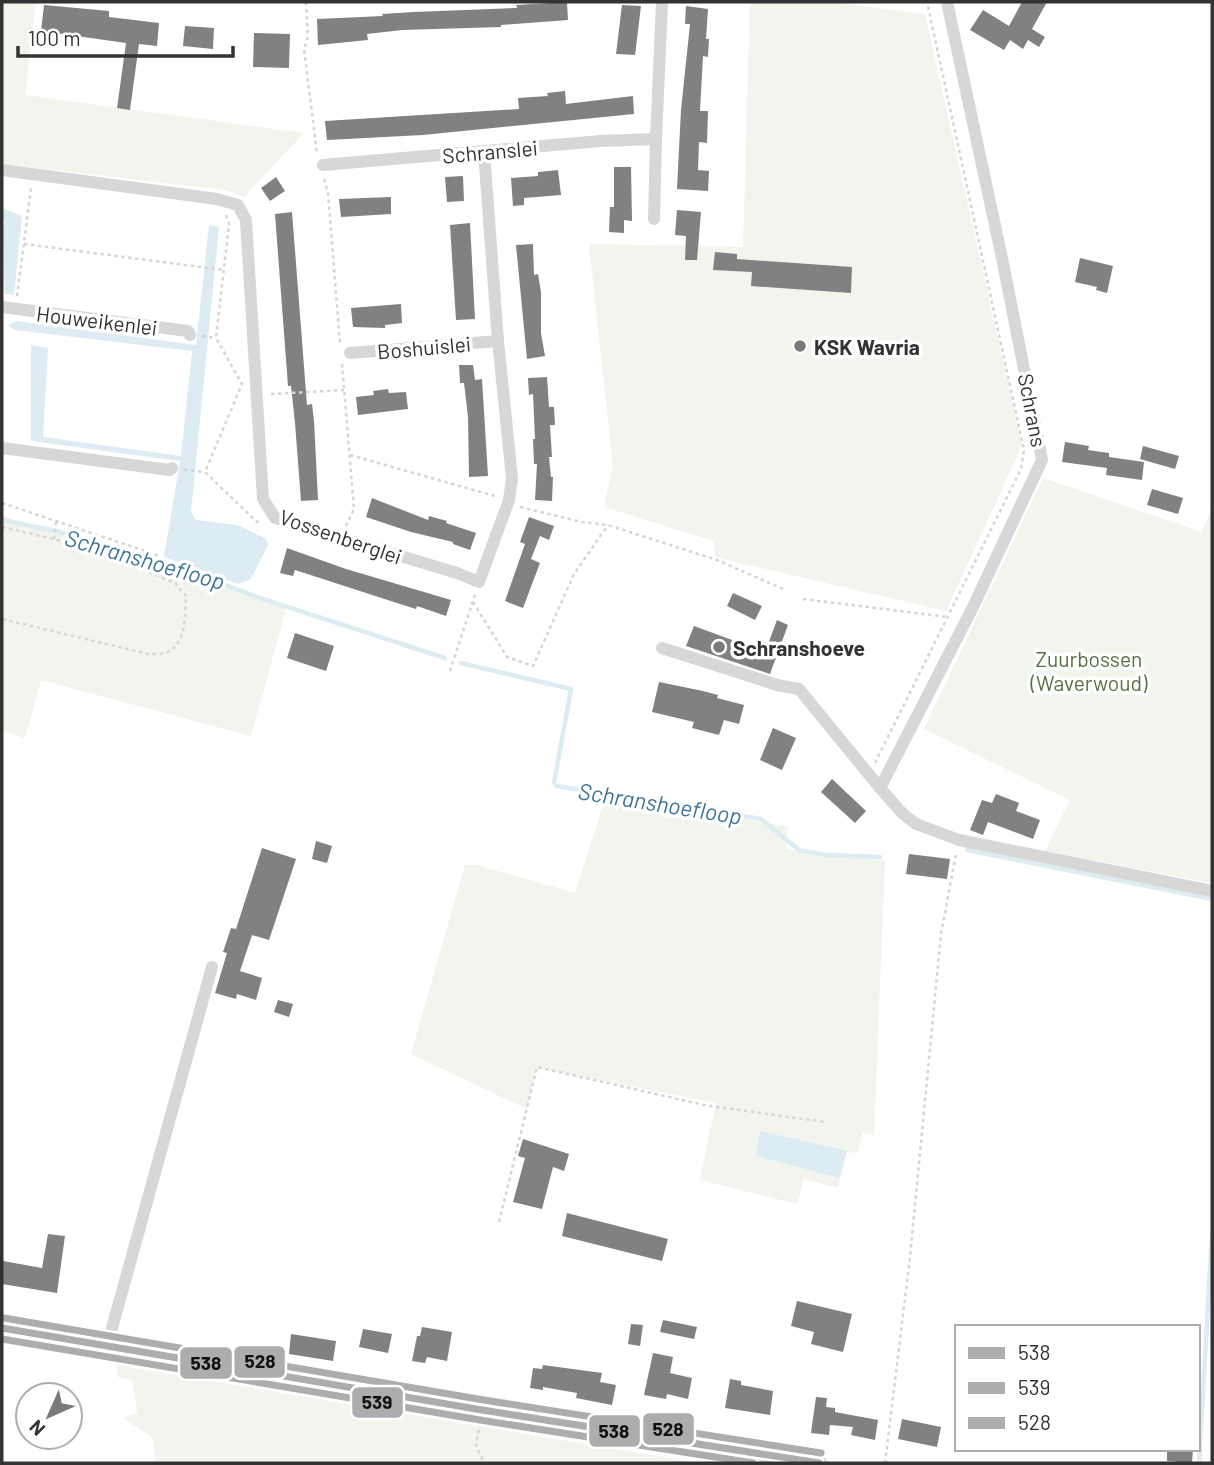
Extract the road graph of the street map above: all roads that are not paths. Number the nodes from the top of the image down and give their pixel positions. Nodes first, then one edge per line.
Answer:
1 (662, 2) edge
2 (947, 2) edge
3 (656, 139) junction
4 (484, 152) junction
5 (321, 164) road end
6 (2, 170) edge
7 (654, 219) dead end
8 (2, 307) edge
9 (190, 335) dead end
10 (498, 341) junction
11 (350, 354) dead end
12 (2, 448) edge
13 (172, 468) road end
14 (662, 648) dead end
15 (880, 788) junction
16 (1212, 891) edge
17 (212, 967) dead end
18 (2, 1328) edge
19 (107, 1346) junction
20 (819, 1463) edge

1 - 3 street
2 - 15 street, Schrans
3 - 4 street, Schranslei
3 - 7 street
4 - 5 street, Schranslei
4 - 10 street
6 - 10 street, Vossenberglei
8 - 9 street, Houweikenlei
10 - 11 street, Boshuislei
12 - 13 street
14 - 15 street
15 - 16 street
17 - 19 street
18 - 19 street
19 - 20 street

